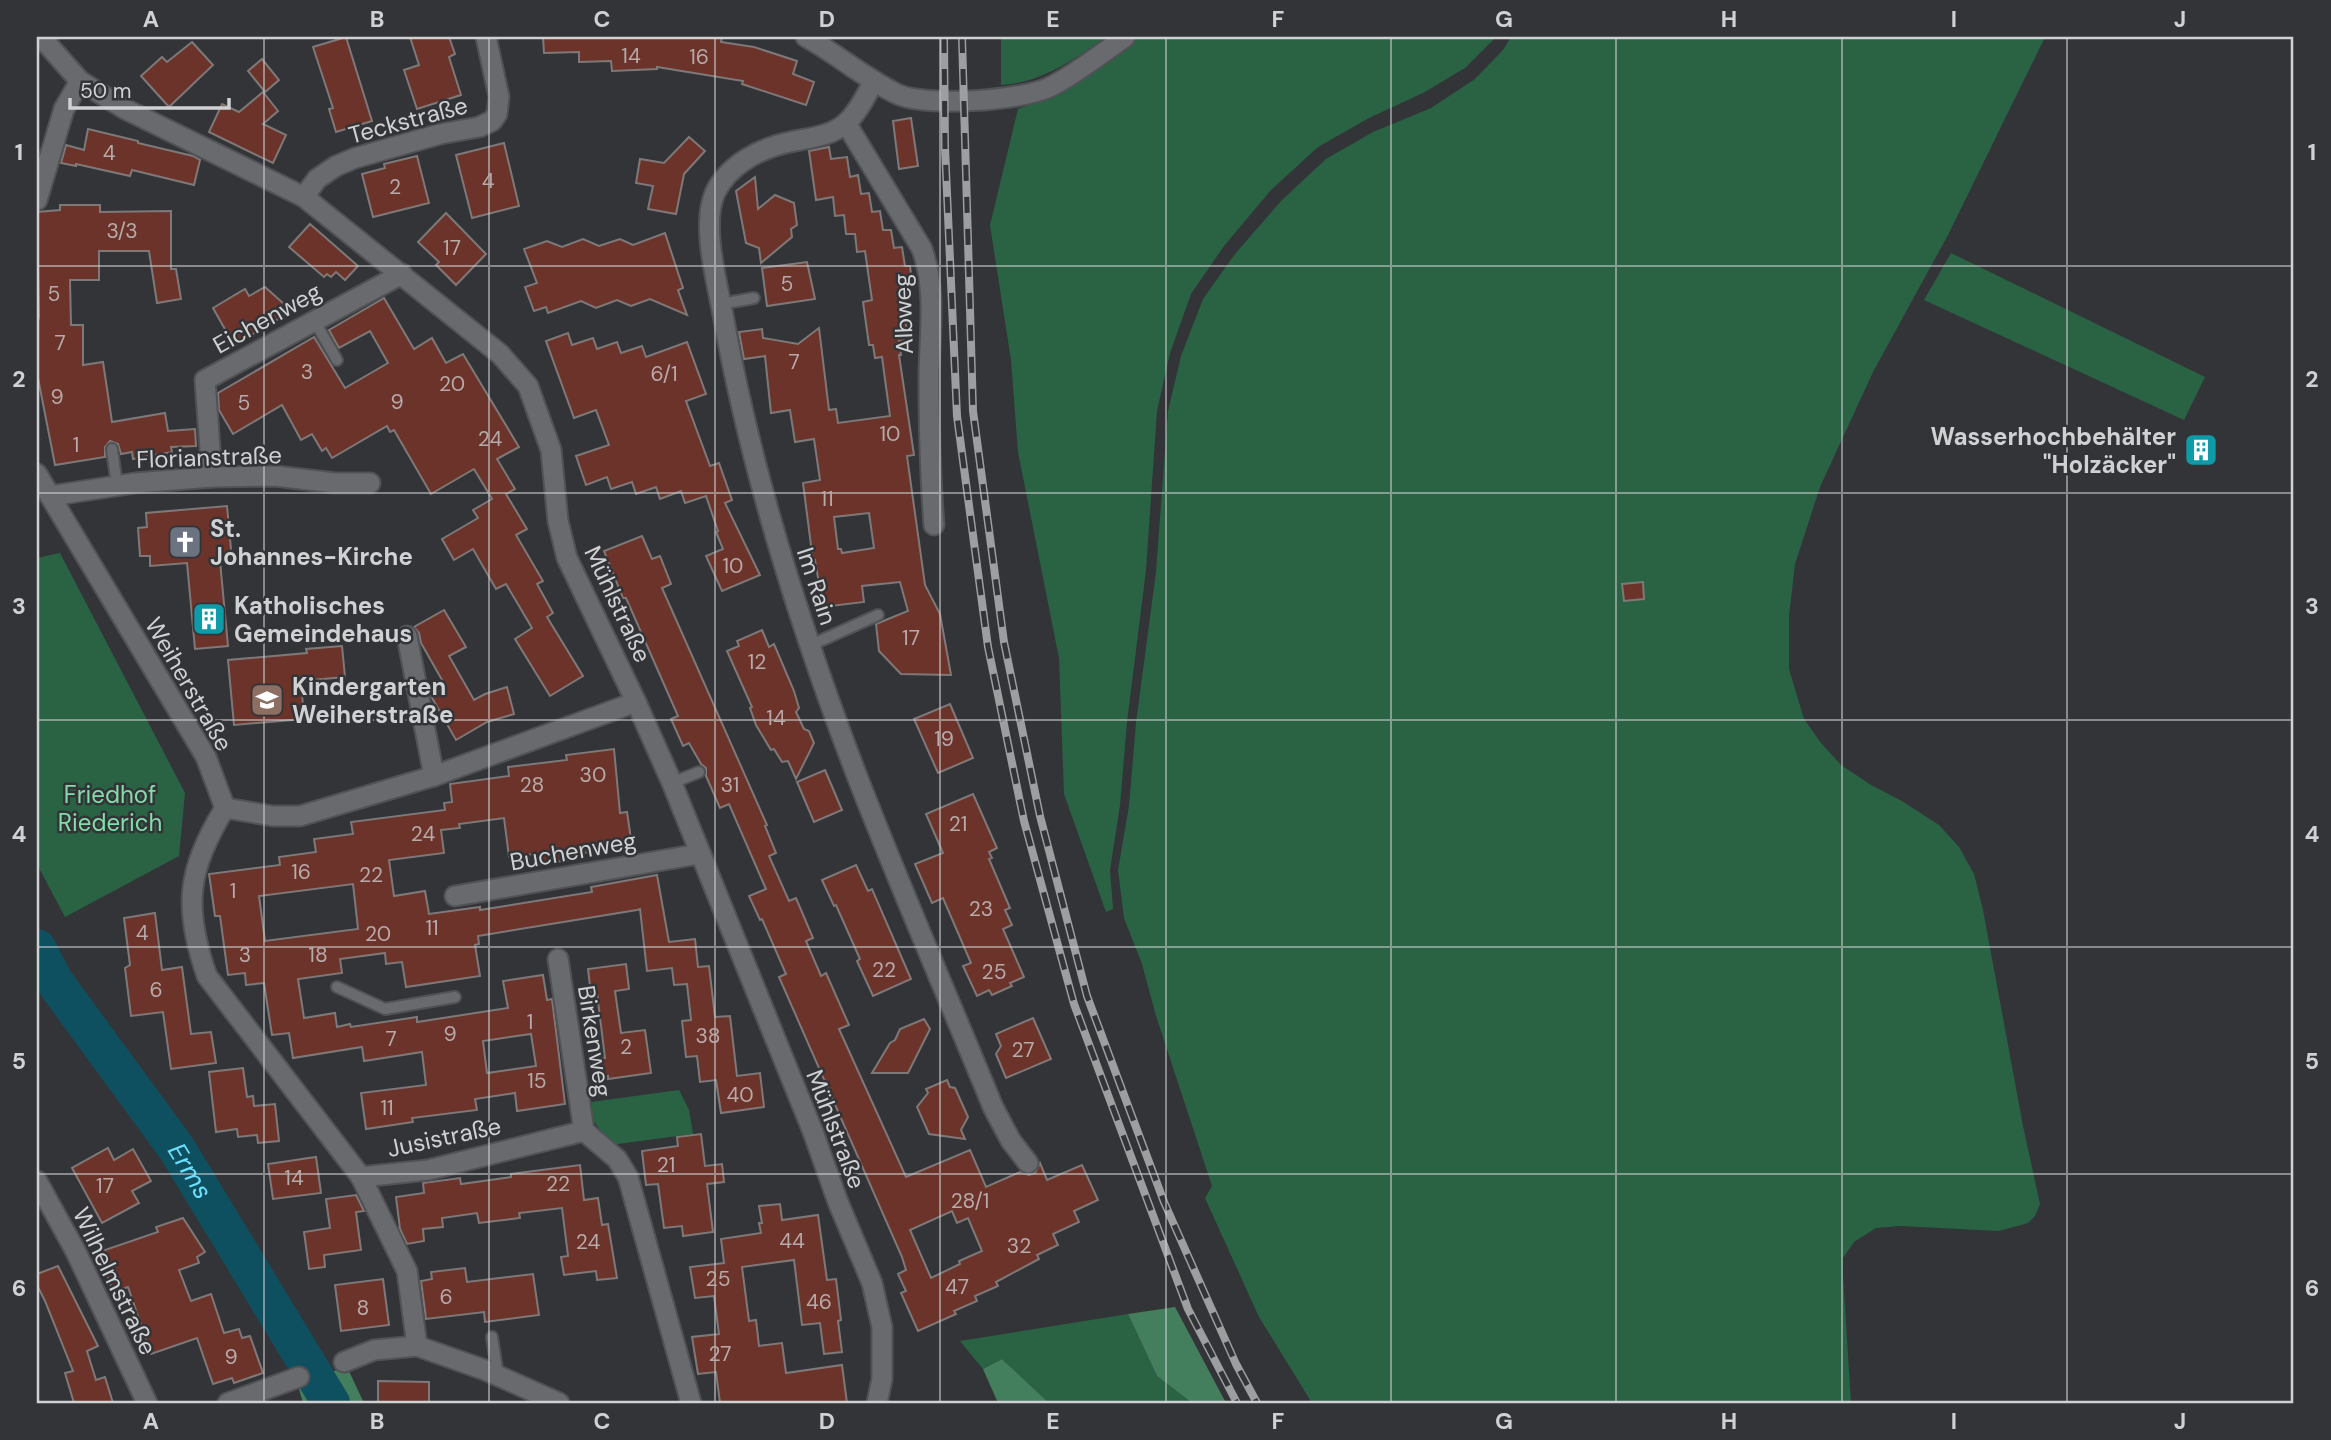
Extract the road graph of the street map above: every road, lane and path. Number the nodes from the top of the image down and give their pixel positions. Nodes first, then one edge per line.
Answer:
1 (41, 37) edge
2 (486, 37) edge
3 (806, 37) edge
4 (1125, 37) edge
5 (831, 43) edge
6 (80, 81) junction
7 (874, 81) junction
8 (846, 123) junction
9 (304, 197) junction
10 (37, 200) edge
11 (402, 274) junction
12 (754, 298) dead end
13 (721, 304) junction
14 (314, 320) junction
15 (337, 360) dead end
16 (112, 449) dead end
17 (37, 474) edge
18 (212, 477) junction
19 (370, 483) dead end
20 (117, 486) junction
21 (50, 496) junction
22 (934, 525) dead end
23 (878, 615) dead end
24 (407, 636) dead end
25 (811, 645) junction
26 (636, 702) junction
27 (699, 772) dead end
28 (434, 776) junction
29 (671, 783) junction
30 (225, 808) junction
31 (699, 854) junction
32 (455, 896) dead end
33 (558, 959) dead end
34 (337, 987) dead end
35 (455, 997) dead end
36 (584, 1131) junction
37 (1028, 1163) dead end
38 (361, 1177) junction
39 (37, 1181) edge
40 (492, 1337) dead end
41 (416, 1346) junction
42 (344, 1362) dead end
43 (498, 1376) junction
44 (299, 1377) dead end
45 (147, 1403) edge
46 (228, 1403) edge
47 (559, 1403) edge
48 (691, 1403) edge
49 (877, 1403) edge

1 - 6 street, Mühlstraße
2 - 9 street, Teckstraße
3 - 5 street
4 - 7 street
5 - 7 street
6 - 9 street, Mühlstraße
6 - 10 street
7 - 8 street
8 - 13 street, Im Rain
8 - 22 street, Albweg
9 - 11 street, Mühlstraße
11 - 14 street, Eichenweg
11 - 26 street, Mühlstraße
12 - 13 lane
13 - 25 street, Im Rain
14 - 15 lane
14 - 18 street, Eichenweg
16 - 20 lane
17 - 21 street, Weiherstraße
18 - 19 street, Florianstraße
18 - 20 street, Florianstraße
20 - 21 street, Florianstraße
21 - 30 street, Weiherstraße
23 - 25 lane
24 - 28 street
25 - 37 street, Im Rain
26 - 28 street
26 - 29 street, Mühlstraße
27 - 29 lane
28 - 30 street
29 - 31 street, Mühlstraße
30 - 38 street, Jusistraße
31 - 32 street, Buchenweg
31 - 49 street, Mühlstraße
33 - 36 street, Birkenweg
34 - 35 lane
36 - 38 street, Jusistraße
36 - 48 street
38 - 41 street
39 - 45 street, Wilhelmstraße
40 - 43 lane
41 - 42 street
41 - 43 street
43 - 47 street
44 - 46 street

